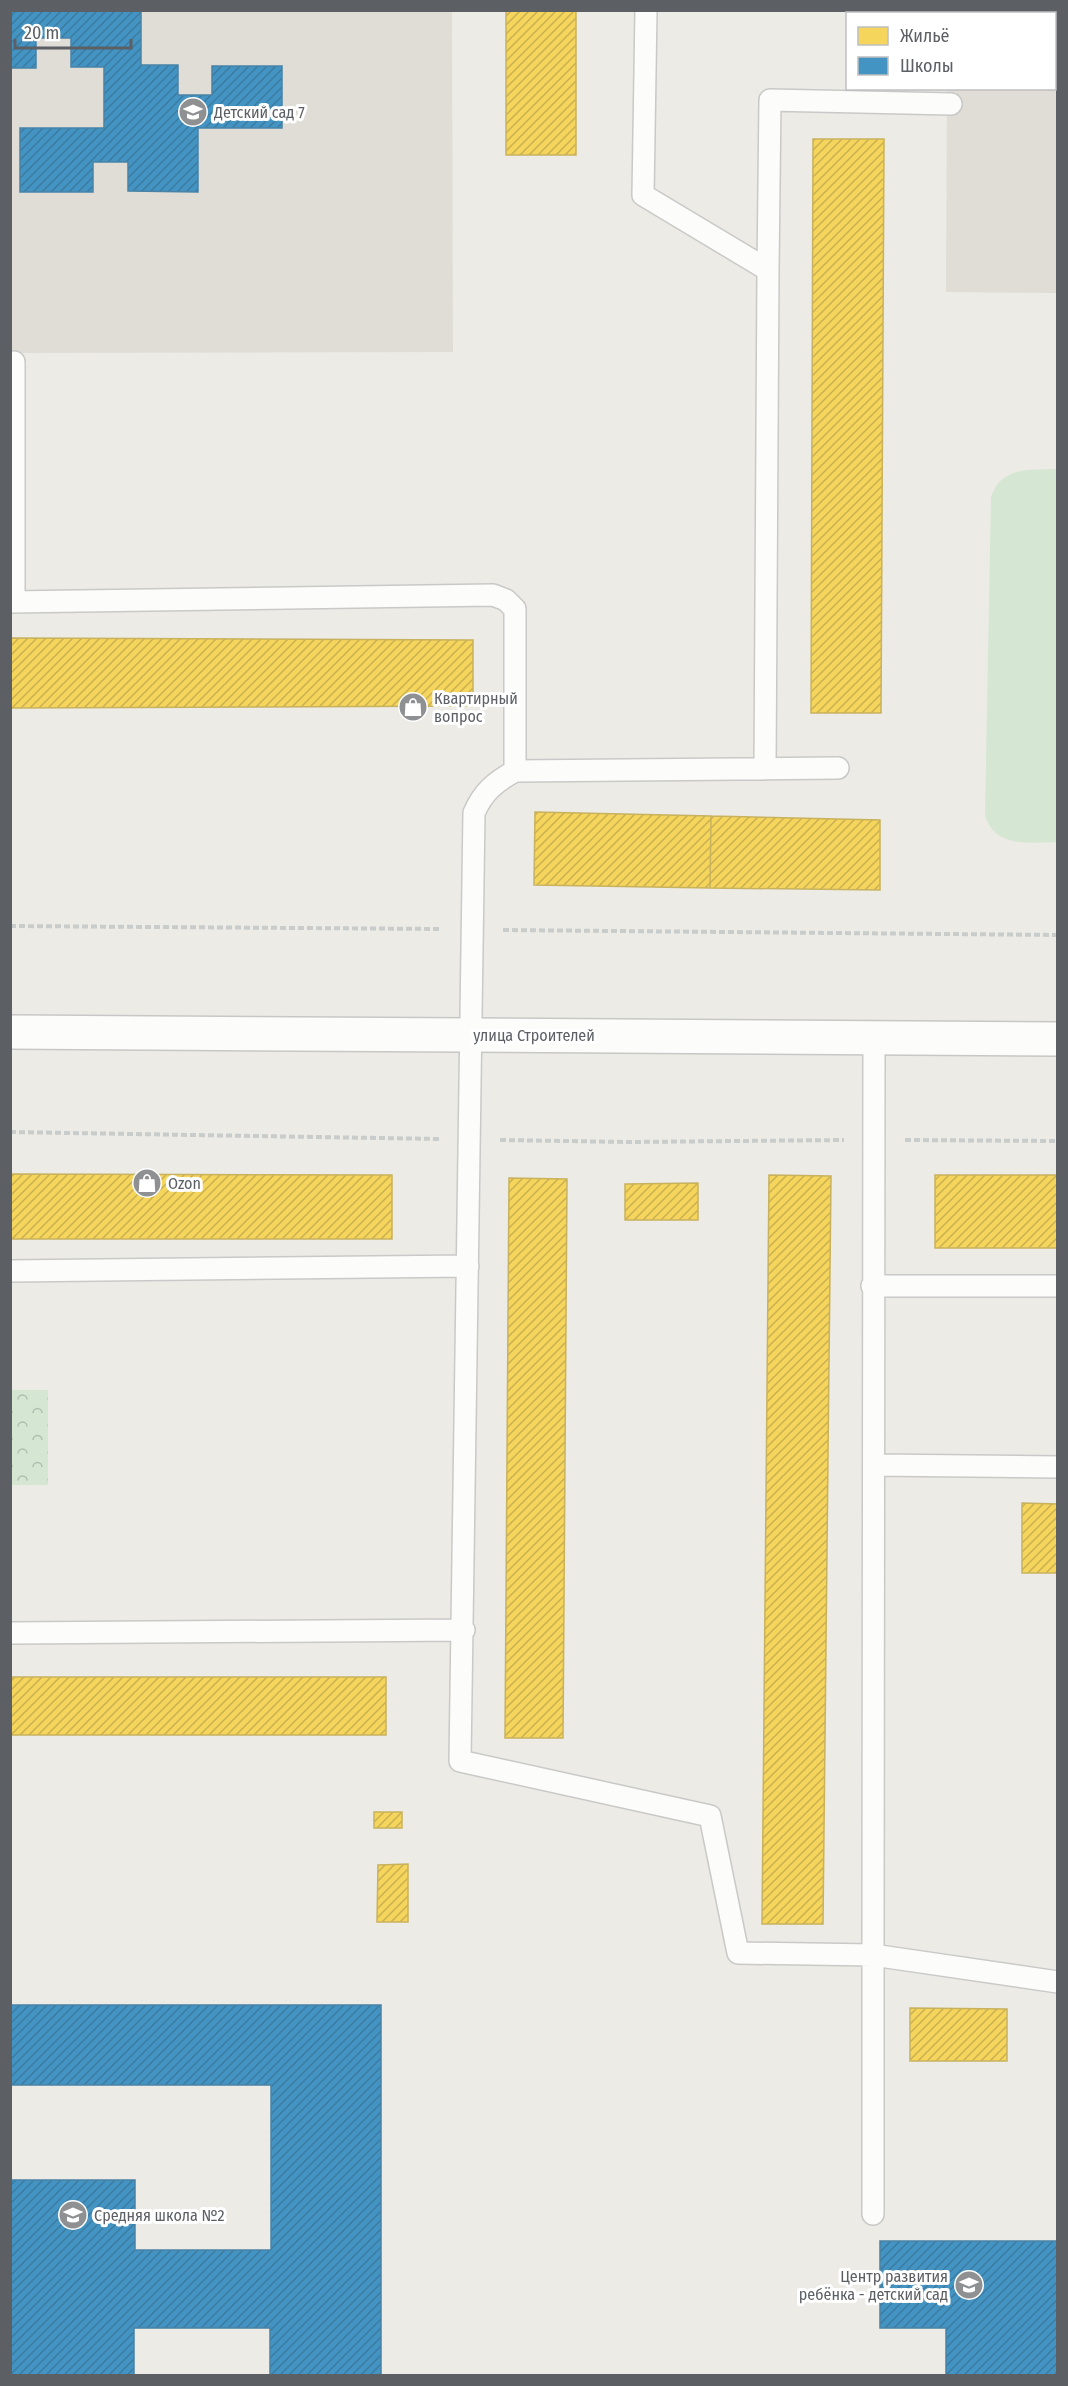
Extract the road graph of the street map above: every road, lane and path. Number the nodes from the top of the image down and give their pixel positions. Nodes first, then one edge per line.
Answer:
1 (646, 10) edge
2 (951, 104) dead end
3 (768, 270) junction
4 (14, 362) dead end
5 (12, 602) edge
6 (838, 768) dead end
7 (765, 769) junction
8 (515, 771) junction
9 (10, 926) edge
10 (472, 929) junction
11 (1058, 935) edge
12 (10, 1032) edge
13 (469, 1035) junction
14 (874, 1037) junction
15 (1058, 1038) edge
16 (10, 1132) edge
17 (470, 1139) junction
18 (873, 1140) junction
19 (1058, 1141) edge
20 (468, 1266) junction
21 (10, 1271) edge
22 (872, 1286) junction
23 (1058, 1286) edge
24 (874, 1465) junction
25 (1058, 1467) edge
26 (464, 1630) junction
27 (10, 1633) edge
28 (873, 1954) junction
29 (1058, 1982) edge
30 (873, 2214) dead end

1 - 3 lane
2 - 3 lane
3 - 7 lane
4 - 5 lane
5 - 8 lane
6 - 7 lane
7 - 8 lane
8 - 10 lane
9 - 10 path
10 - 11 path
10 - 13 lane
12 - 13 main road, улица Строителей
13 - 14 main road, улица Строителей
13 - 17 lane
14 - 15 main road, улица Строителей
14 - 18 lane
16 - 17 path
17 - 18 path
17 - 20 lane
18 - 19 path
18 - 22 lane
20 - 21 lane
20 - 26 lane
22 - 23 lane
22 - 24 lane
24 - 25 lane
24 - 28 lane
26 - 27 lane
26 - 28 lane
28 - 29 lane
28 - 30 lane

